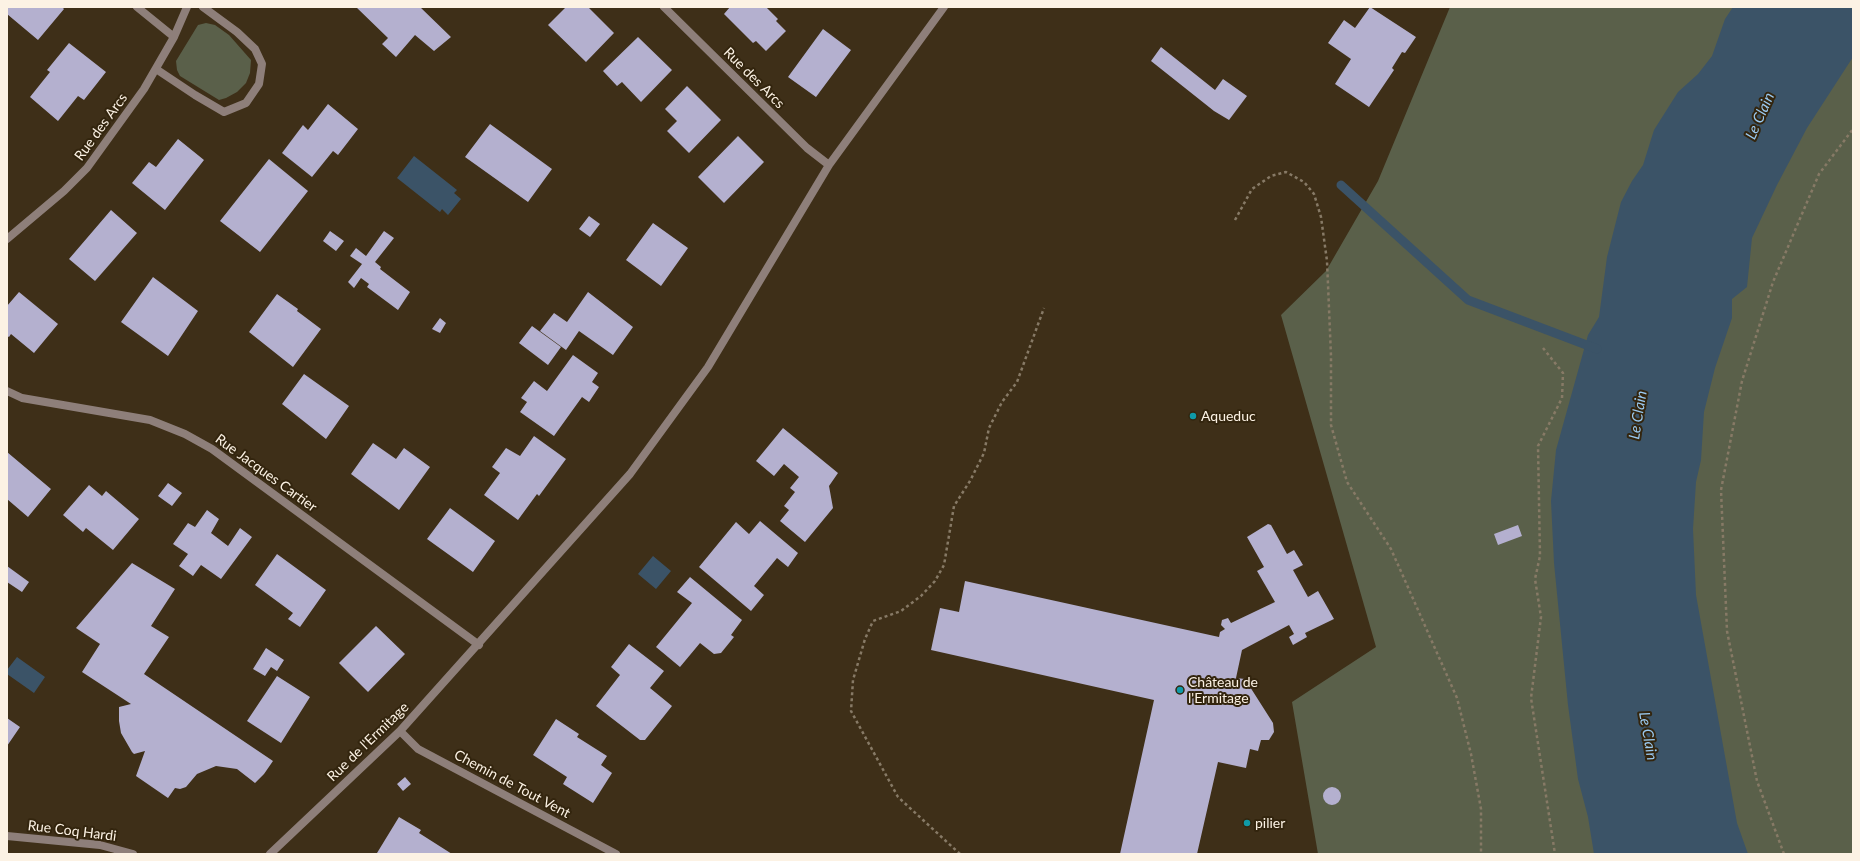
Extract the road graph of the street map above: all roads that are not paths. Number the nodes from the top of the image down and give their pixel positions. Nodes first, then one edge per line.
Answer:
1 (137, 7) edge
2 (187, 7) edge
3 (203, 7) edge
4 (664, 7) edge
5 (944, 7) edge
6 (174, 37) junction
7 (156, 69) junction
8 (829, 165) junction
9 (7, 239) edge
10 (7, 391) edge
11 (479, 644) junction
12 (400, 731) junction
13 (7, 836) edge
14 (133, 854) edge
15 (270, 854) edge
16 (616, 854) edge

1 - 6 street
2 - 6 street, Rue des Arcs
3 - 7 street
4 - 8 street, Rue des Arcs
5 - 8 street, Rue de l'Ermitage
6 - 7 street, Rue des Arcs
7 - 9 street, Rue des Arcs
8 - 11 street, Rue de l'Ermitage
10 - 11 street, Rue Jacques Cartier
11 - 12 street, Rue de l'Ermitage
12 - 15 street, Rue de l'Ermitage
12 - 16 street, Chemin de Tout Vent
13 - 14 street, Rue Coq Hardi

